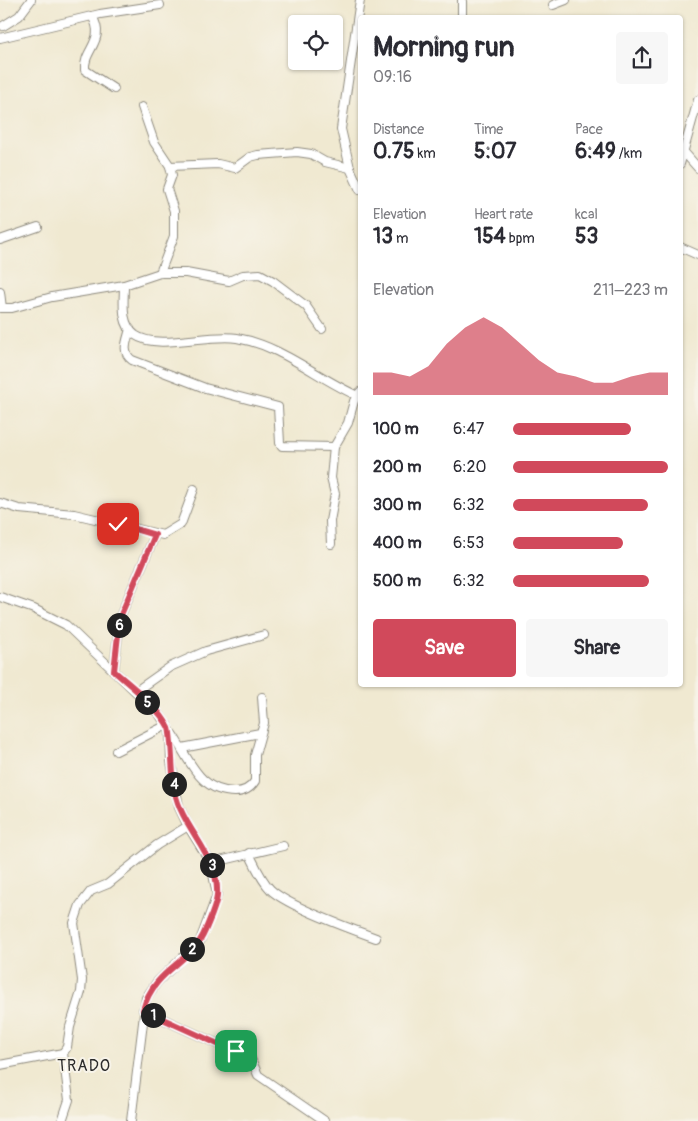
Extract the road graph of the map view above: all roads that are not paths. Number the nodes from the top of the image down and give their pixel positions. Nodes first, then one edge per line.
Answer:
1 (31, 0) edge
2 (360, 0) edge
3 (462, 0) edge
4 (566, 0) edge
5 (160, 5) dead end
6 (554, 5) dead end
7 (462, 15) edge
8 (92, 16) junction
9 (2, 23) edge
10 (4, 37) edge
11 (114, 89) dead end
12 (698, 100) edge
13 (142, 107) dead end
14 (683, 151) joint
15 (170, 166) junction
16 (350, 168) junction
17 (698, 168) edge
18 (358, 186) edge
19 (38, 227) dead end
20 (0, 240) edge
21 (683, 248) edge
22 (698, 255) edge
23 (160, 273) junction
24 (124, 285) junction
25 (0, 292) edge
26 (1, 308) edge
27 (130, 329) junction
28 (322, 329) dead end
29 (358, 394) edge
30 (358, 398) edge
31 (334, 447) junction
32 (194, 489) dead end
33 (0, 503) edge
34 (155, 535) junction
35 (331, 544) dead end
36 (0, 597) edge
37 (264, 635) dead end
38 (114, 671) junction
39 (136, 691) junction
40 (262, 698) dead end
41 (168, 728) junction
42 (260, 733) junction
43 (182, 748) junction
44 (116, 751) dead end
45 (188, 826) junction
46 (283, 846) dead end
47 (250, 853) junction
48 (211, 864) junction
49 (376, 938) dead end
50 (143, 1010) junction
51 (63, 1053) junction
52 (0, 1065) edge
53 (62, 1121) edge
54 (131, 1121) edge
55 (324, 1121) edge

1 - 9 street
2 - 16 street
3 - 7 street
4 - 6 street
5 - 8 street
8 - 10 street
8 - 11 street
9 - 10 street
12 - 14 street
13 - 15 street
14 - 17 street
15 - 16 street
15 - 23 street
16 - 18 street
19 - 20 street
21 - 22 street
23 - 24 street
23 - 28 street
24 - 26 street
24 - 27 street
25 - 26 street
27 - 29 street
27 - 31 street
30 - 31 street
31 - 35 street
32 - 34 street
33 - 34 street
34 - 38 street
36 - 38 street
37 - 39 street
38 - 39 street
39 - 41 street
40 - 42 street
41 - 43 street
41 - 44 street
41 - 45 street
42 - 43 street
42 - 43 street
45 - 48 street
45 - 51 street
46 - 47 street
47 - 48 street
47 - 49 street
48 - 50 street
50 - 54 street
50 - 55 street
51 - 52 street
51 - 53 street

